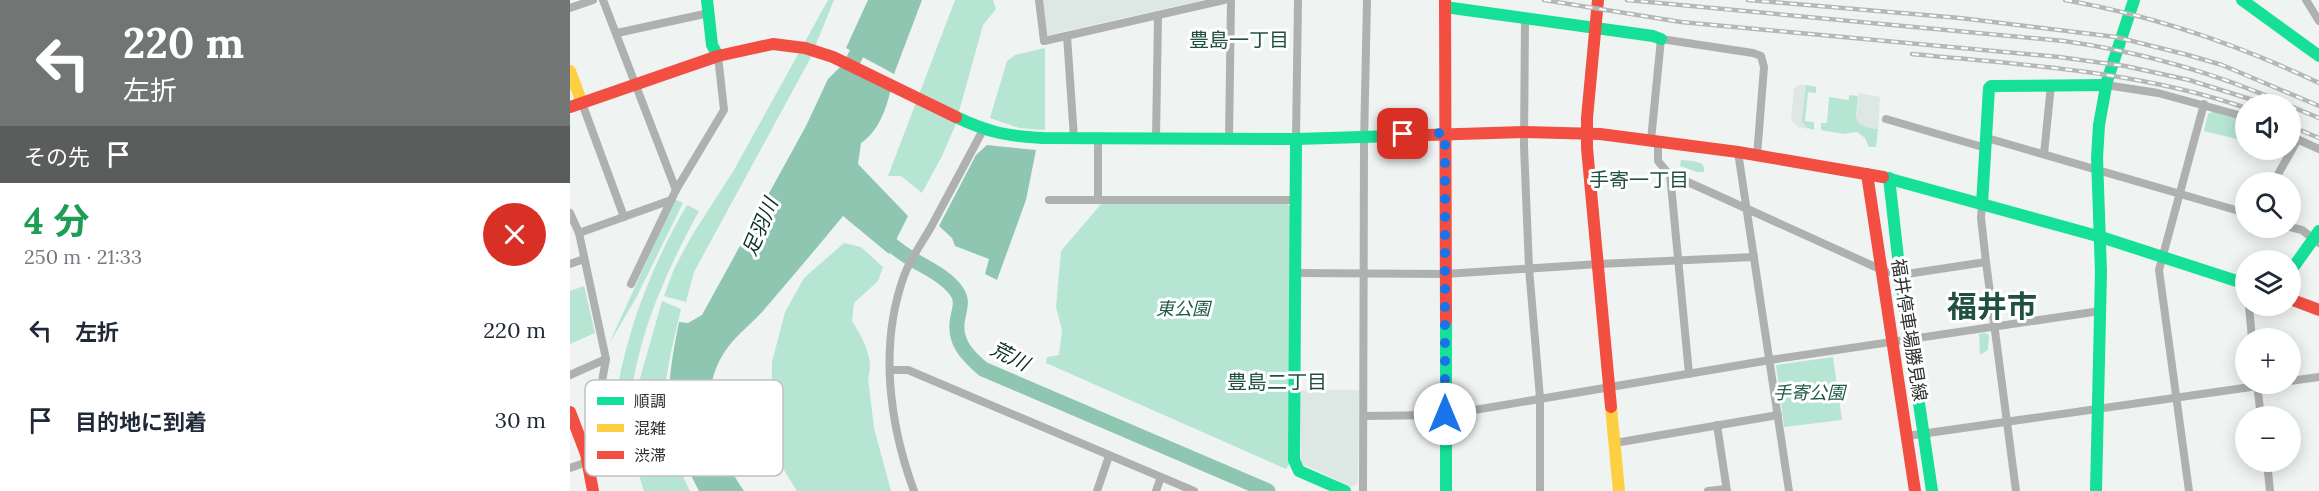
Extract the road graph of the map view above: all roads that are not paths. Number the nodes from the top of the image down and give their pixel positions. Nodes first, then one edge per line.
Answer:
1 (593, 0) edge
2 (603, 0) edge
3 (1039, 0) edge
4 (1224, 0) edge
5 (1231, 0) edge
6 (1298, 0) edge
7 (1367, 0) edge
8 (1598, 0) edge
9 (2134, 0) edge
10 (2242, 0) edge
11 (2306, 0) edge
12 (1445, 4) edge
13 (708, 6) edge
14 (570, 8) edge
15 (1158, 15) junction
16 (1526, 18) junction
17 (2319, 21) edge
18 (1596, 28) junction
19 (617, 33) junction
20 (1067, 36) junction
21 (1661, 39) junction
22 (2317, 49) edge
23 (718, 56) junction
24 (570, 71) edge
25 (636, 84) junction
26 (2051, 85) junction
27 (2106, 85) junction
28 (2204, 104) junction
29 (576, 105) edge
30 (2235, 114) edge
31 (1886, 119) dead end
32 (983, 130) junction
33 (1524, 132) junction
34 (1586, 132) junction
35 (1445, 133) junction
36 (1364, 136) junction
37 (1074, 138) junction
38 (1098, 138) junction
39 (1156, 139) junction
40 (1229, 139) junction
41 (1296, 139) junction
42 (2301, 140) edge
43 (1655, 141) junction
44 (1987, 143) junction
45 (2319, 149) edge
46 (1738, 152) junction
47 (2044, 154) junction
48 (1757, 156) junction
49 (2097, 170) junction
50 (1670, 174) junction
51 (1867, 174) junction
52 (1889, 178) junction
53 (676, 190) junction
54 (2178, 194) junction
55 (1098, 199) junction
56 (671, 200) junction
57 (1049, 200) dead end
58 (1296, 200) junction
59 (1982, 204) junction
60 (1747, 210) junction
61 (2235, 210) edge
62 (570, 213) edge
63 (624, 217) junction
64 (2301, 230) edge
65 (579, 233) junction
66 (2101, 237) junction
67 (2317, 238) edge
68 (2162, 256) junction
69 (1754, 257) junction
70 (2301, 258) edge
71 (584, 259) junction
72 (1677, 260) junction
73 (1986, 262) junction
74 (570, 264) edge
75 (1599, 264) junction
76 (1529, 267) junction
77 (1882, 270) junction
78 (1296, 273) junction
79 (1364, 274) junction
80 (1445, 274) junction
81 (1900, 275) junction
82 (2235, 281) edge
83 (631, 284) dead end
84 (2301, 303) edge
85 (2319, 310) edge
86 (2100, 311) junction
87 (1995, 327) junction
88 (1910, 338) junction
89 (1892, 341) junction
90 (606, 359) junction
91 (1770, 360) junction
92 (890, 370) junction
93 (1689, 374) junction
94 (570, 375) edge
95 (2319, 377) edge
96 (2301, 379) edge
97 (602, 380) edge
98 (1609, 388) junction
99 (2235, 388) edge
100 (1540, 398) junction
101 (2175, 398) junction
102 (2098, 409) junction
103 (570, 412) edge
104 (1445, 414) junction
105 (1778, 415) junction
106 (1364, 416) junction
107 (2007, 422) junction
108 (1717, 425) junction
109 (1924, 433) junction
110 (1907, 436) junction
111 (1615, 443) junction
112 (585, 453) edge
113 (1109, 456) junction
114 (585, 459) edge
115 (570, 468) edge
116 (2268, 472) edge
117 (590, 476) edge
118 (1161, 477) junction
119 (1727, 490) edge
120 (593, 491) edge
121 (914, 491) edge
122 (1097, 491) edge
123 (1156, 491) edge
124 (1194, 491) edge
125 (1345, 491) edge
126 (1363, 491) edge
127 (1446, 491) edge
128 (1540, 491) edge
129 (1619, 491) edge
130 (1708, 491) edge
131 (1789, 491) edge
132 (1915, 491) edge
133 (1932, 491) edge
134 (2016, 491) edge
135 (2096, 491) edge
136 (2189, 491) edge
137 (2270, 491) edge

1 - 14 street
2 - 19 street
3 - 20 street
4 - 15 street
5 - 40 street
6 - 41 street
7 - 36 street
8 - 18 street
9 - 27 street
10 - 22 street
11 - 17 street
12 - 16 street
12 - 35 street
13 - 19 street
13 - 23 street
15 - 20 street
15 - 39 street
16 - 18 street
16 - 33 street
18 - 21 street
18 - 34 street
19 - 25 street
20 - 37 street
21 - 43 street
21 - 48 street
23 - 25 street
23 - 32 street
23 - 53 street
24 - 29 street
25 - 29 street
25 - 53 street
26 - 27 street
26 - 44 street
26 - 47 street
27 - 28 street
27 - 49 street
28 - 30 street
28 - 54 street
29 - 63 street
31 - 44 street
32 - 37 street
32 - 92 street
33 - 34 street
33 - 35 street
33 - 76 street
34 - 43 street
34 - 75 street
35 - 36 street
35 - 80 street
36 - 41 street
36 - 79 street
37 - 38 street
38 - 39 street
38 - 55 street
39 - 40 street
40 - 41 street
41 - 58 street
42 - 45 street
43 - 46 street
43 - 50 street
44 - 47 street
44 - 59 street
46 - 48 street
46 - 60 street
47 - 49 street
48 - 51 street
49 - 54 street
49 - 66 street
50 - 60 street
50 - 72 street
51 - 52 street
51 - 77 street, 福井停車場勝見線
52 - 59 street
52 - 81 street, 福井停車場勝見線
53 - 56 street
54 - 61 street
54 - 68 street
55 - 57 street
55 - 58 street
56 - 63 street
56 - 83 street
58 - 78 street
59 - 66 street
59 - 73 street
60 - 69 street
60 - 77 street
62 - 65 street
63 - 65 street
64 - 67 street
65 - 71 street
66 - 68 street
66 - 86 street
67 - 70 street
68 - 82 street
68 - 101 street
69 - 72 street
69 - 91 street
71 - 74 street
71 - 90 street
72 - 75 street
72 - 93 street
73 - 81 street
73 - 87 street
75 - 76 street
75 - 98 street
76 - 80 street
76 - 100 street
77 - 81 street
77 - 89 street, 福井停車場勝見線
78 - 79 street
78 - 125 street
79 - 80 street
79 - 106 street
80 - 104 street
81 - 88 street, 福井停車場勝見線
84 - 85 street
86 - 87 street
86 - 102 street
87 - 88 street
87 - 107 street
88 - 89 street
88 - 109 street, 福井停車場勝見線
89 - 91 street
89 - 110 street, 福井停車場勝見線
90 - 94 street
90 - 97 street
91 - 93 street
91 - 105 street
92 - 113 street
92 - 121 street
93 - 98 street
95 - 96 street
98 - 100 street
98 - 111 street
99 - 101 street
100 - 104 street
100 - 128 street
101 - 102 street
101 - 136 street
102 - 107 street
102 - 135 street
103 - 112 street
104 - 106 street
104 - 127 street
105 - 108 street
105 - 131 street
106 - 126 street
107 - 109 street
107 - 134 street
108 - 111 street
108 - 119 street
109 - 110 street
109 - 133 street, 福井停車場勝見線
110 - 132 street, 福井停車場勝見線
111 - 129 street
113 - 118 street
113 - 122 street
114 - 115 street
116 - 137 street
117 - 120 street
118 - 123 street
118 - 124 street
119 - 130 street

